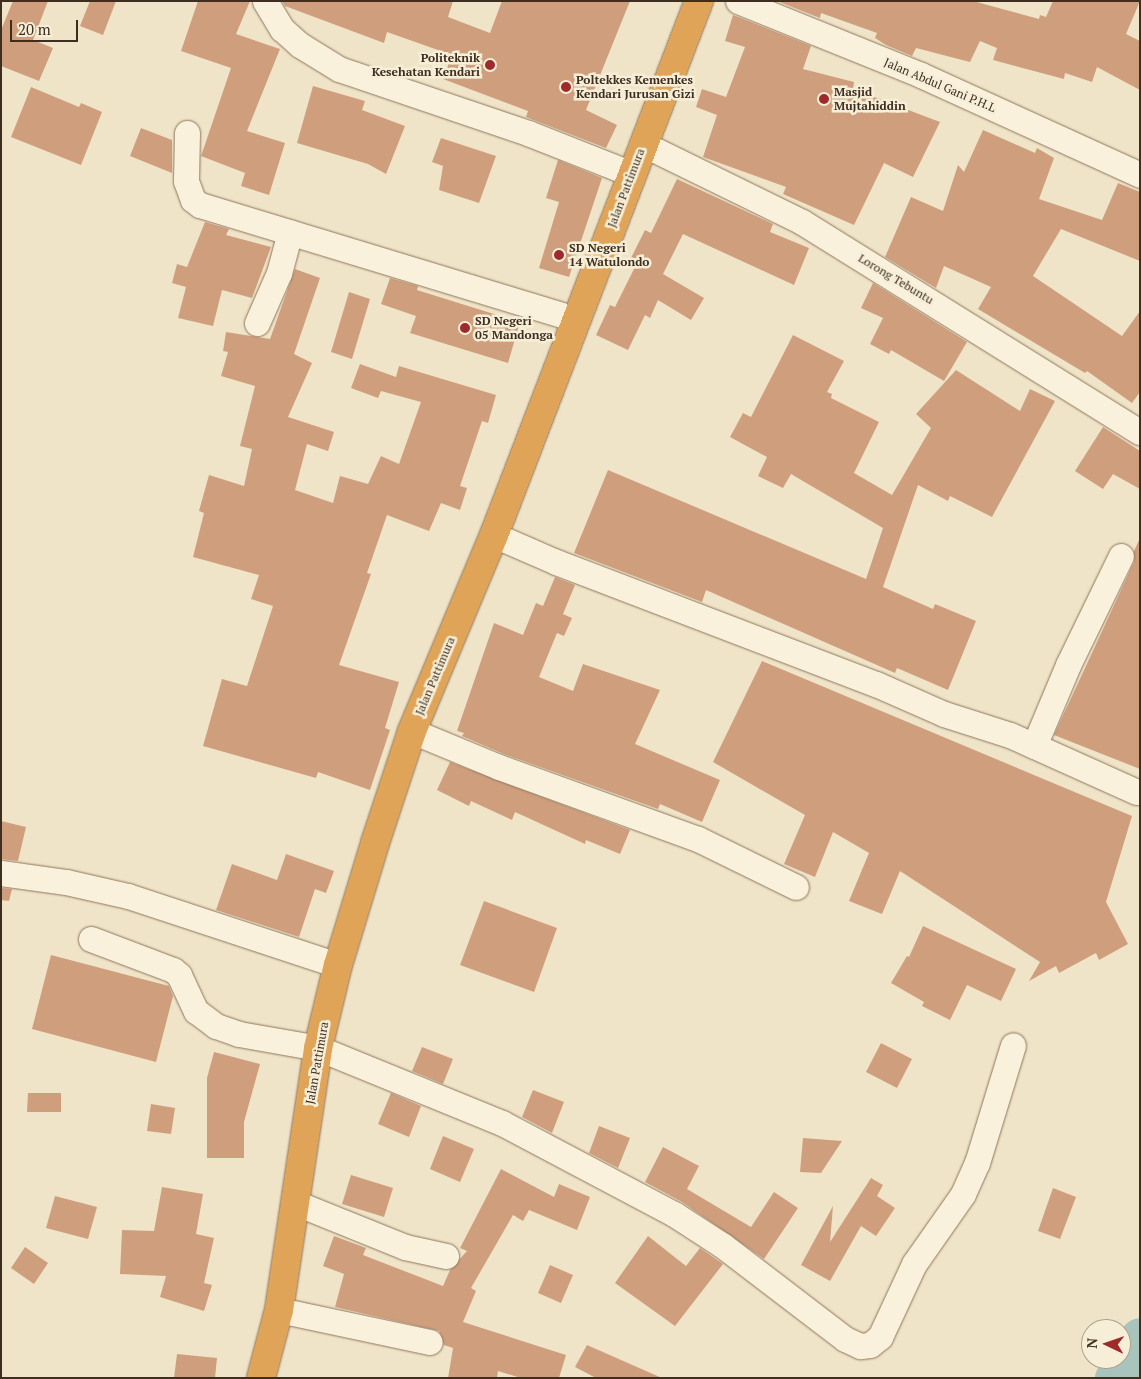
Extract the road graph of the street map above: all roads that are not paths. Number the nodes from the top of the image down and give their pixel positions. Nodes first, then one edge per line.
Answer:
1 (265, 1) edge
2 (699, 1) edge
3 (738, 1) edge
4 (187, 133) dead end
5 (643, 144) junction
6 (632, 174) junction
7 (1140, 175) edge
8 (290, 232) junction
9 (576, 319) junction
10 (257, 323) dead end
11 (1140, 432) edge
12 (494, 535) junction
13 (1121, 556) dead end
14 (412, 731) junction
15 (1034, 746) junction
16 (1137, 792) dead end
17 (1, 873) edge
18 (796, 887) dead end
19 (91, 939) dead end
20 (338, 965) junction
21 (1013, 1045) dead end
22 (318, 1048) junction
23 (296, 1203) junction
24 (446, 1256) dead end
25 (279, 1310) junction
26 (430, 1342) dead end
27 (261, 1378) edge

1 - 6 street
2 - 5 highway, Jalan Pattimura
3 - 7 street, Jalan Abdul Gani P.H.L
4 - 8 street
5 - 6 highway, Jalan Pattimura
5 - 11 street, Lorong Tebuntu
6 - 9 highway, Jalan Pattimura
8 - 9 street
8 - 10 street
9 - 12 highway, Jalan Pattimura
12 - 14 highway, Jalan Pattimura
12 - 15 street
13 - 15 street
14 - 18 street
14 - 20 highway, Jalan Pattimura
15 - 16 street
17 - 20 street
19 - 22 street
20 - 22 highway, Jalan Pattimura
21 - 22 street
22 - 23 highway, Jalan Pattimura
23 - 24 street
23 - 25 highway, Jalan Pattimura
25 - 26 street
25 - 27 highway, Jalan Pattimura

